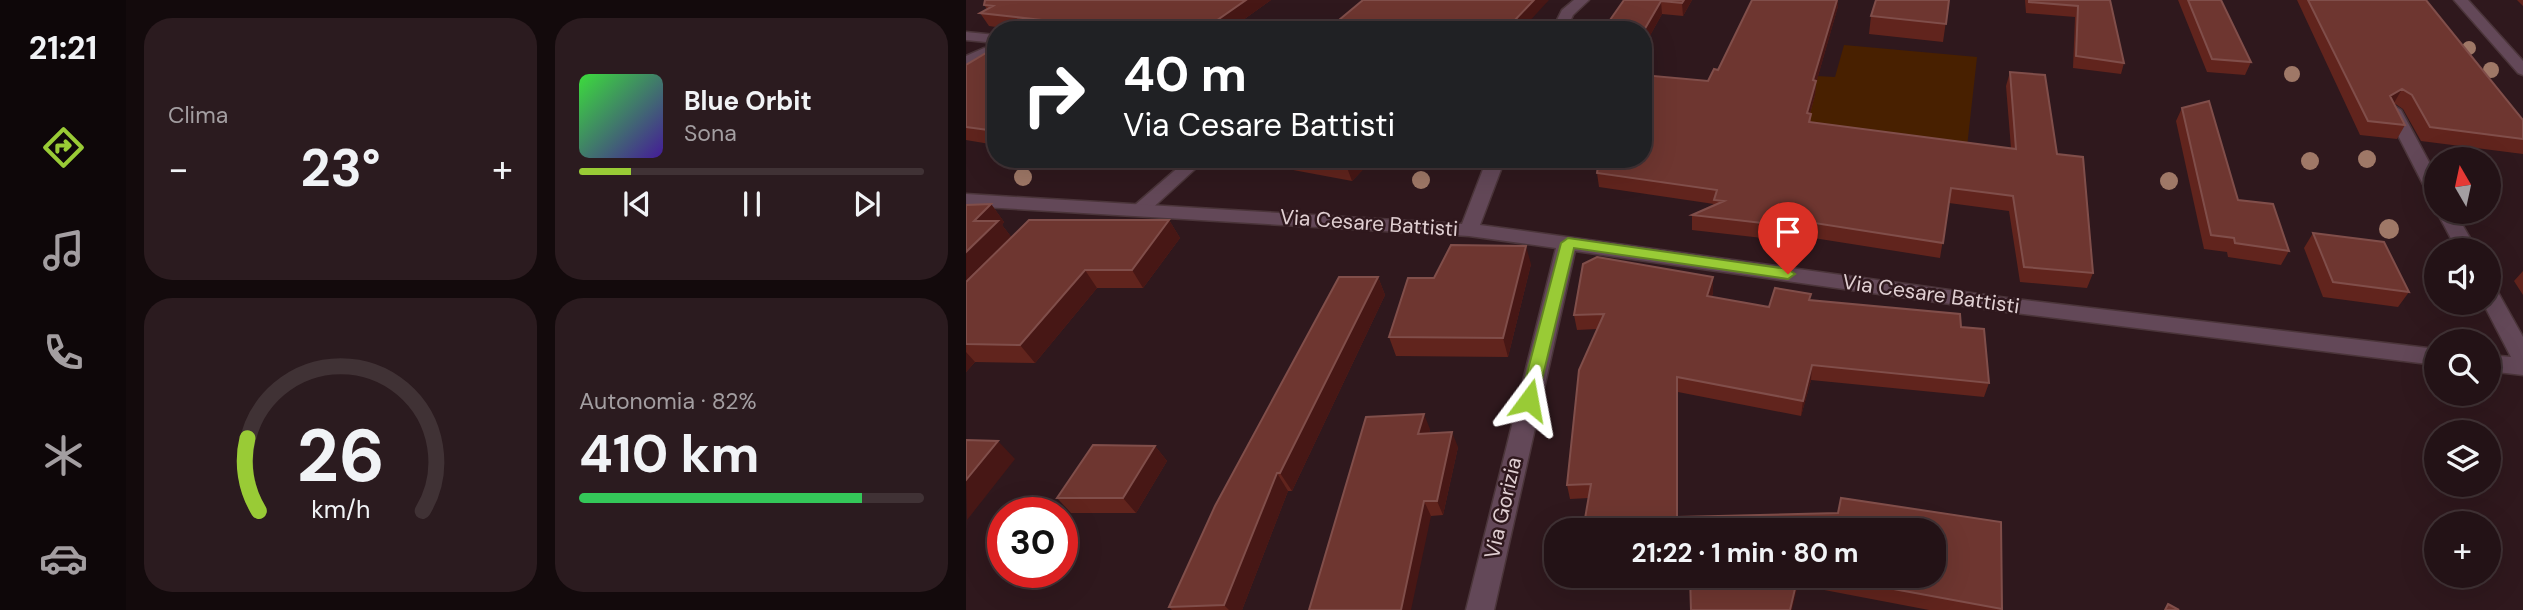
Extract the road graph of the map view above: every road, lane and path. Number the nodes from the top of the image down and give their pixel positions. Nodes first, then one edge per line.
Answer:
1 (1582, 0) edge
2 (2461, 0) edge
3 (1563, 21) edge
4 (966, 36) edge
5 (987, 38) edge
6 (984, 52) edge
7 (966, 62) edge
8 (2523, 70) edge
9 (2393, 110) edge
10 (1188, 168) edge
11 (1493, 168) edge
12 (2424, 169) edge
13 (966, 200) edge
14 (1059, 205) junction
15 (1141, 209) junction
16 (1041, 223) edge
17 (1469, 230) junction
18 (1568, 243) junction
19 (2500, 315) edge
20 (2424, 356) edge
21 (2523, 358) edge
22 (2501, 364) edge
23 (2523, 367) edge
24 (1480, 610) edge

1 - 3 street
2 - 8 street
4 - 5 street
6 - 7 street
9 - 12 street
10 - 15 lane
11 - 17 street
13 - 14 street, Via Cesare Battisti
14 - 15 street, Via Cesare Battisti
14 - 16 street
15 - 17 street, Via Cesare Battisti
17 - 18 street, Via Cesare Battisti
18 - 20 street, Via Cesare Battisti
18 - 24 street, Via Gorizia
19 - 21 street
22 - 23 street

